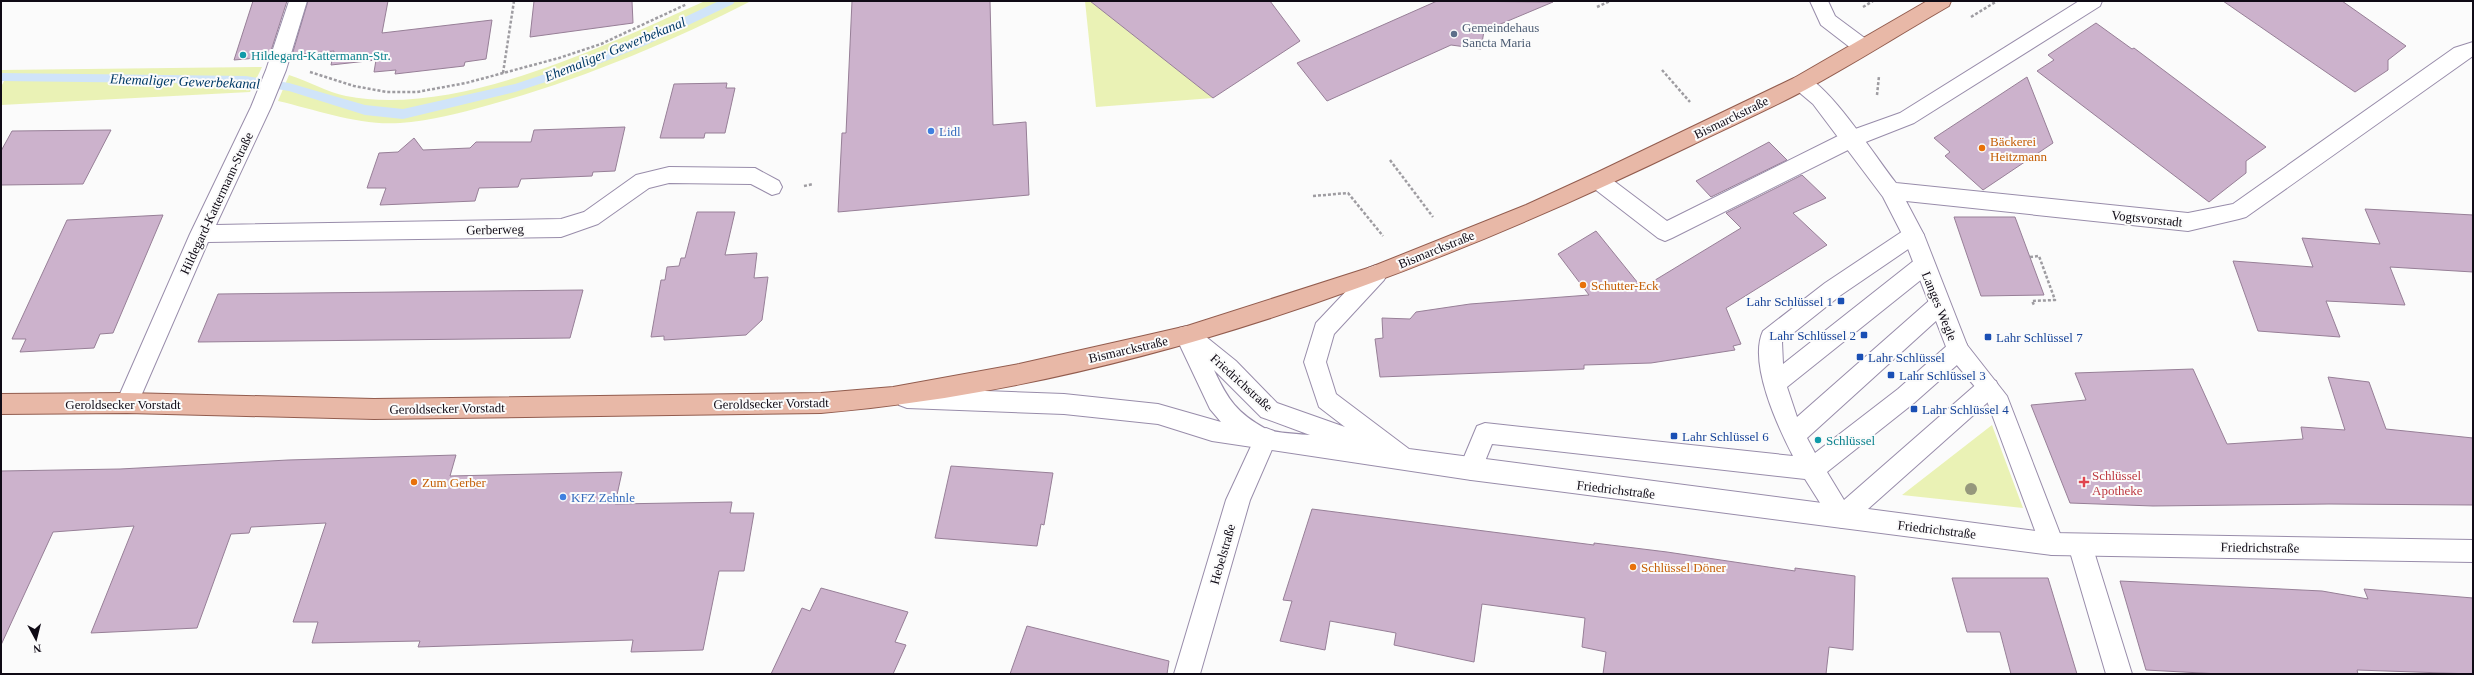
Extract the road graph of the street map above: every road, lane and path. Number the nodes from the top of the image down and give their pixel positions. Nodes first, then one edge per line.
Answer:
1 (298, 1) edge
2 (514, 1) edge
3 (1610, 1) edge
4 (1819, 1) edge
5 (1942, 1) edge
6 (1996, 1) edge
7 (2093, 1) edge
8 (687, 4) dead end
9 (1597, 8) dead end
10 (1966, 20) dead end
11 (1863, 47) junction
12 (2473, 49) edge
13 (279, 62) junction
14 (1662, 70) dead end
15 (503, 73) junction
16 (1880, 73) dead end
17 (1801, 83) junction
18 (1891, 124) junction
19 (1712, 126) junction
20 (1851, 139) junction
21 (1390, 160) dead end
22 (1599, 181) junction
23 (772, 188) dead end
24 (1890, 191) junction
25 (1313, 196) dead end
26 (201, 234) junction
27 (1913, 235) junction
28 (1453, 243) junction
29 (2030, 257) dead end
30 (1402, 262) junction
31 (1924, 266) junction
32 (1376, 274) junction
33 (1938, 304) junction
34 (2034, 305) dead end
35 (1187, 335) junction
36 (1958, 350) junction
37 (1775, 383) junction
38 (1988, 388) junction
39 (893, 397) junction
40 (127, 403) junction
41 (1, 404) edge
42 (1794, 435) junction
43 (1266, 438) junction
44 (1405, 460) junction
45 (1470, 469) junction
46 (1812, 469) junction
47 (1842, 517) junction
48 (2052, 544) junction
49 (2080, 545) junction
50 (2473, 551) edge
51 (1187, 674) edge
52 (2119, 674) edge

1 - 13 street, Hildegard-Kattermann-Straße
2 - 15 path
3 - 9 path
4 - 11 street
5 - 11 main road, Bismarckstraße
6 - 10 path
7 - 18 street
8 - 15 path
11 - 17 main road, Bismarckstraße
12 - 24 street, Vogtsvorstadt
13 - 15 path
13 - 26 street, Hildegard-Kattermann-Straße
14 - 19 path
16 - 18 path
17 - 19 main road, Bismarckstraße
17 - 20 street, Langes Wegle
18 - 20 street
19 - 22 main road, Bismarckstraße
20 - 22 street
20 - 24 street, Langes Wegle
21 - 28 path
22 - 28 main road, Bismarckstraße
23 - 26 street, Gerberweg
24 - 27 street, Langes Wegle
25 - 30 path
26 - 40 street, Hildegard-Kattermann-Straße
27 - 31 street, Langes Wegle
27 - 37 street
28 - 30 main road, Bismarckstraße
29 - 34 path
30 - 32 main road, Bismarckstraße
31 - 33 street, Langes Wegle
31 - 37 street
32 - 35 main road, Bismarckstraße
32 - 44 street, Friedrichstraße
33 - 36 street, Langes Wegle
33 - 42 street
35 - 39 main road, Bismarckstraße
35 - 43 street, Friedrichstraße
35 - 44 street, Friedrichstraße
36 - 38 street, Langes Wegle
36 - 46 street
37 - 42 street
38 - 47 street
38 - 48 street, Langes Wegle
39 - 40 main road, Geroldsecker Vorstadt
39 - 43 street, Friedrichstraße
40 - 41 main road, Geroldsecker Vorstadt
42 - 46 street
43 - 44 street, Friedrichstraße
43 - 51 street, Hebelstraße
44 - 45 street, Friedrichstraße
45 - 46 street
45 - 47 street, Friedrichstraße
46 - 47 street
47 - 48 street, Friedrichstraße
48 - 49 street, Friedrichstraße
49 - 50 street, Friedrichstraße
49 - 52 street

